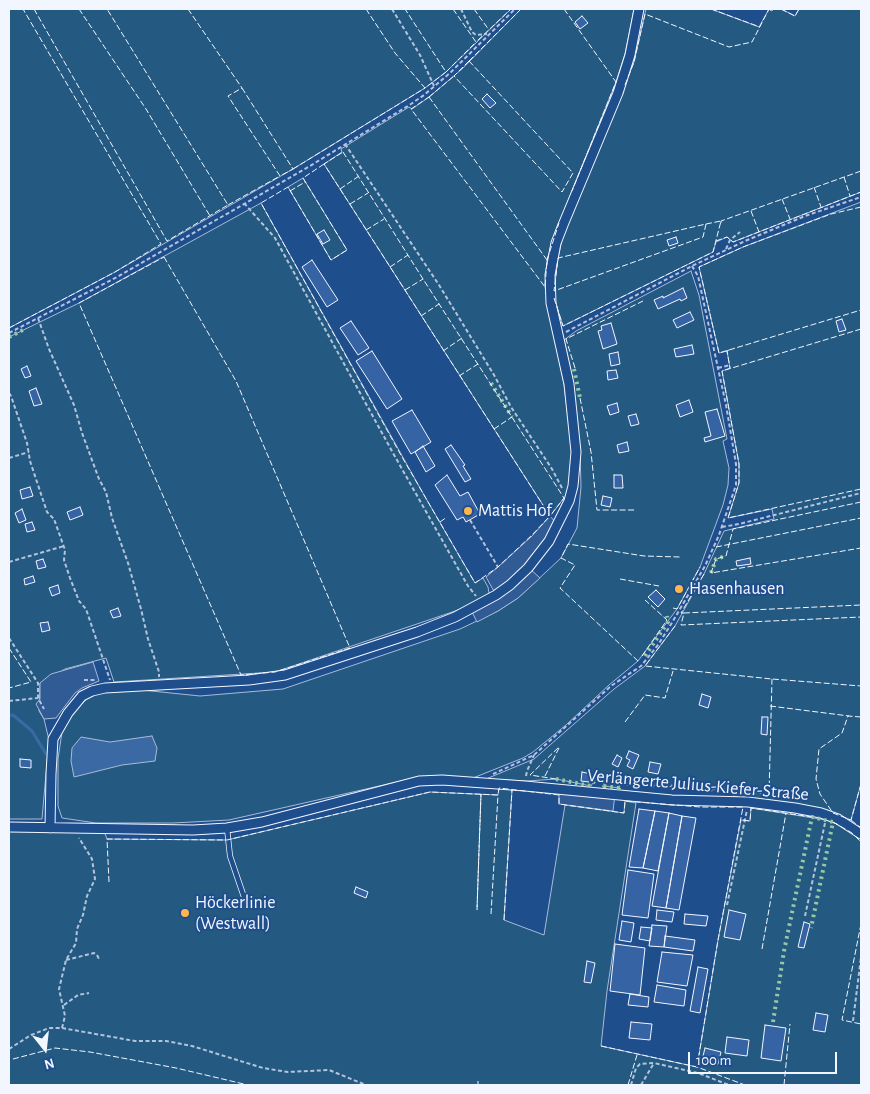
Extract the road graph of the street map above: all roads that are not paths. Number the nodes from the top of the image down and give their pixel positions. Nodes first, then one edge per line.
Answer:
1 (639, 9) edge
2 (9, 827) edge
3 (50, 828) junction
4 (227, 828) junction
5 (861, 834) edge
6 (245, 900) dead end

1 - 3 street
2 - 3 street, Verlängerte Julius-Kiefer-Straße
3 - 4 street, Verlängerte Julius-Kiefer-Straße
4 - 5 street, Verlängerte Julius-Kiefer-Straße
4 - 6 lane

